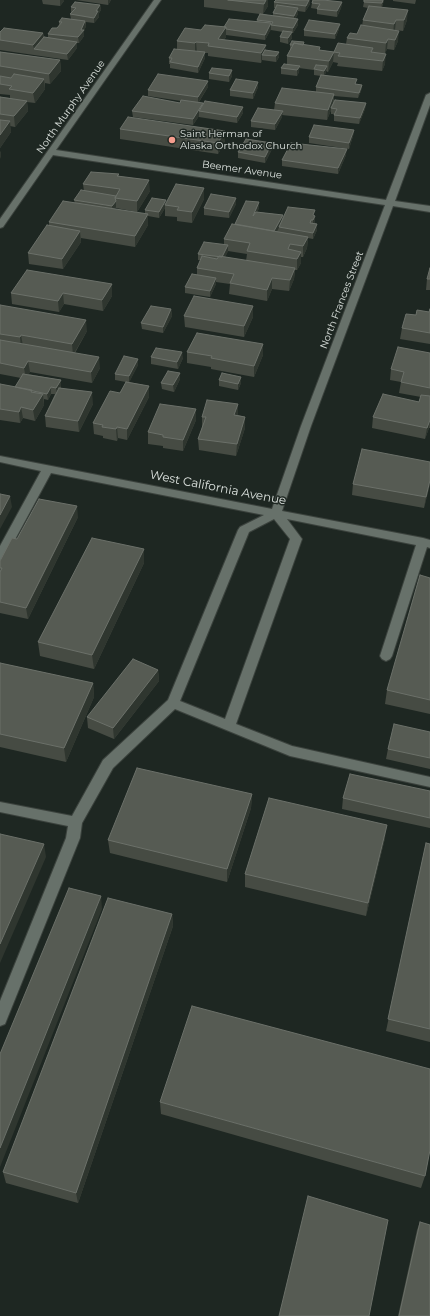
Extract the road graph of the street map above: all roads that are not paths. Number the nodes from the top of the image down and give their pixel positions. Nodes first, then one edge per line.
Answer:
1 (158, 0) edge
2 (430, 95) edge
3 (51, 152) junction
4 (390, 203) junction
5 (430, 209) edge
6 (0, 225) edge
7 (0, 459) edge
8 (48, 468) junction
9 (276, 513) junction
10 (426, 543) edge
11 (0, 556) edge
12 (386, 656) dead end
13 (173, 703) junction
14 (229, 726) junction
15 (430, 782) edge
16 (0, 807) edge
17 (74, 822) junction
18 (0, 1019) edge

1 - 3 street, North Murphy Avenue
2 - 4 street, North Frances Street
3 - 4 street, Beemer Avenue
3 - 6 street, North Murphy Avenue
4 - 5 street, Beemer Avenue
4 - 9 street, North Frances Street
7 - 8 street, West California Avenue
8 - 9 street, West California Avenue
8 - 11 street
9 - 10 street, West California Avenue
9 - 13 street
9 - 14 street
10 - 12 street
13 - 14 street
13 - 17 street
14 - 15 street
16 - 17 street
17 - 18 street

